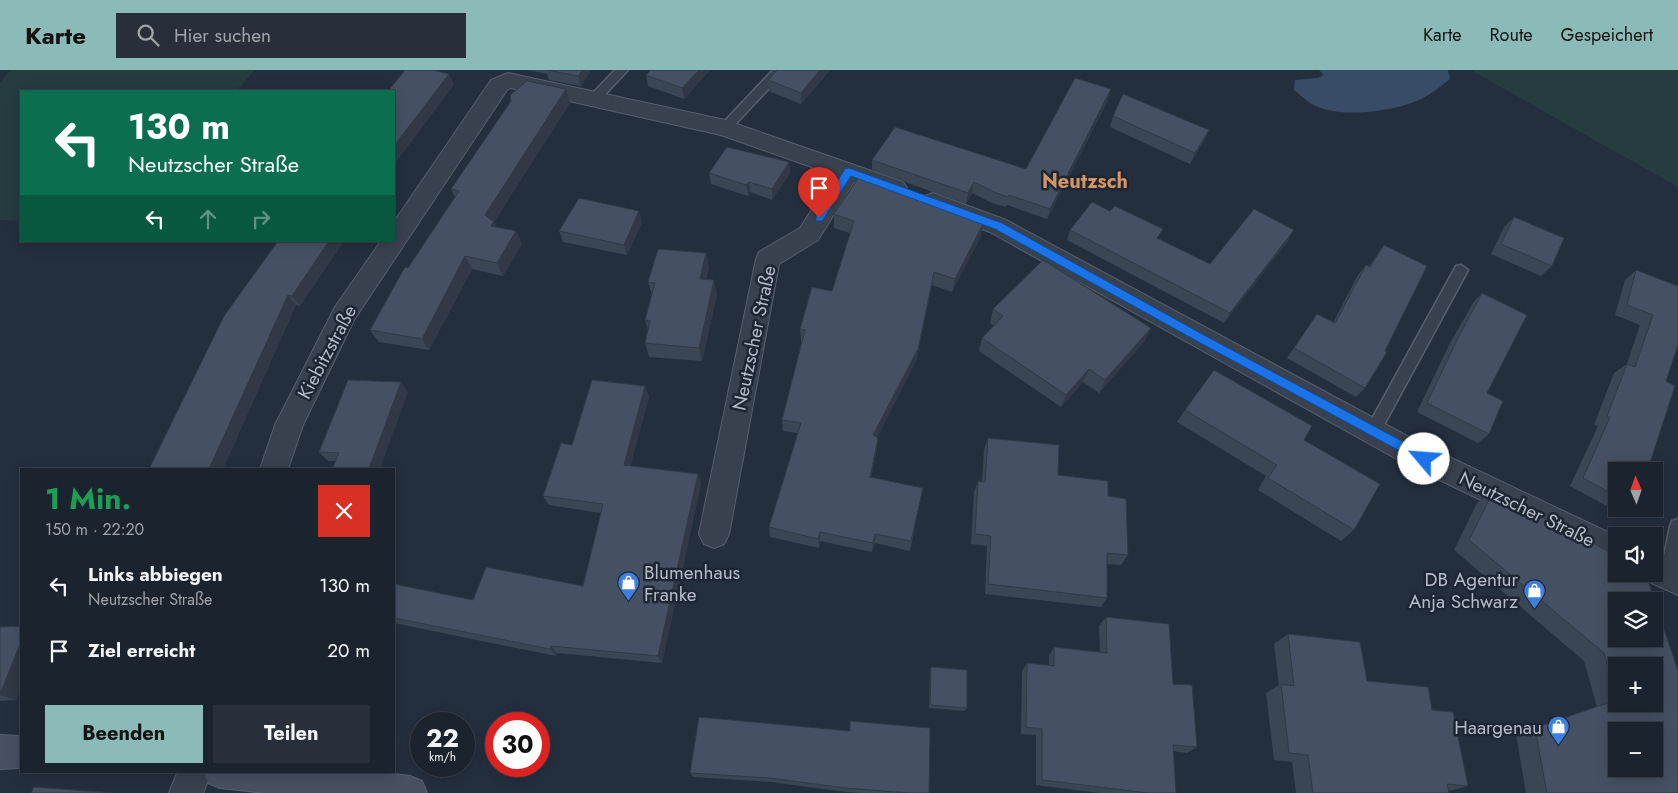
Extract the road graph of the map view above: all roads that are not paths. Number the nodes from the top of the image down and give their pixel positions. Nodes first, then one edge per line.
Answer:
1 (622, 70) edge
2 (780, 70) edge
3 (508, 80) joint
4 (594, 99) junction
5 (726, 128) junction
6 (849, 171) junction
7 (395, 240) edge
8 (393, 242) edge
9 (1461, 270) dead end
10 (1373, 431) junction
11 (274, 468) edge
12 (1678, 526) edge
13 (714, 534) dead end
14 (1608, 547) edge
15 (1667, 575) edge
16 (0, 752) edge
17 (20, 752) edge
18 (194, 773) edge
19 (237, 773) edge
20 (186, 793) edge
21 (410, 793) edge

1 - 4 lane
2 - 5 lane
3 - 4 street, Neutzscher Straße
3 - 7 street, Kiebitzstraße
4 - 5 street, Neutzscher Straße
5 - 6 street, Neutzscher Straße
6 - 10 street, Neutzscher Straße
6 - 13 street, Neutzscher Straße
8 - 11 street, Kiebitzstraße
9 - 10 lane
10 - 14 street, Neutzscher Straße
12 - 15 lane
16 - 17 main road
18 - 20 street
19 - 21 main road

